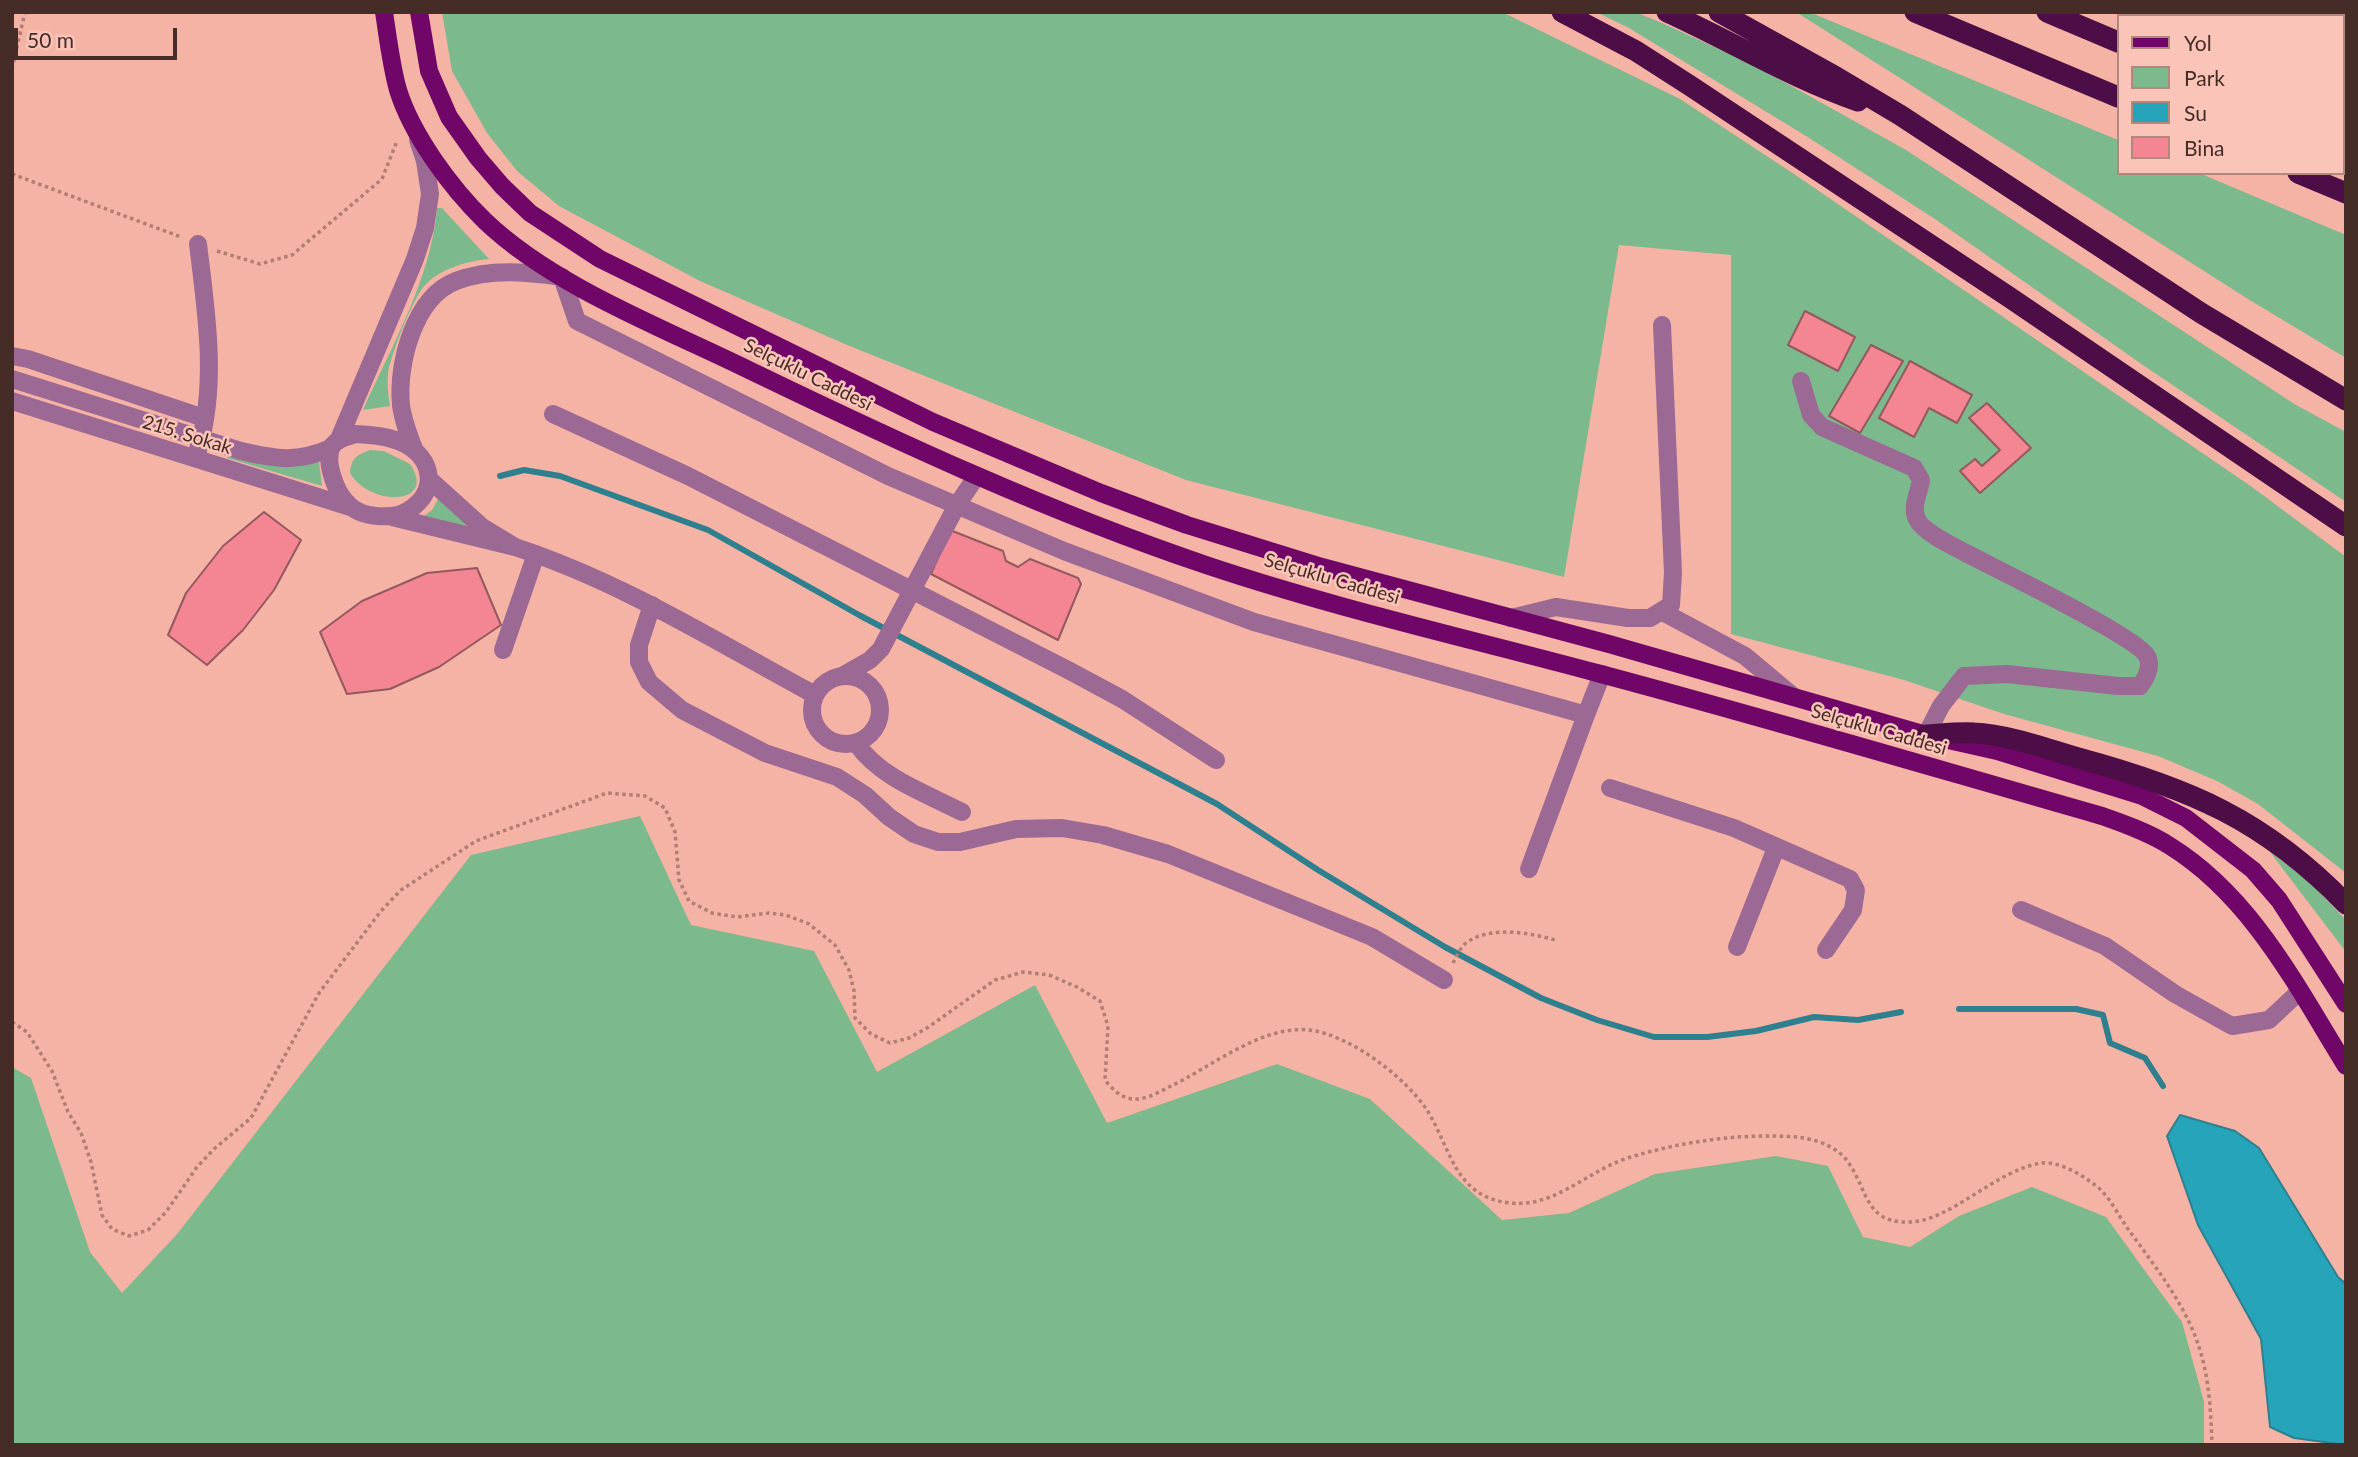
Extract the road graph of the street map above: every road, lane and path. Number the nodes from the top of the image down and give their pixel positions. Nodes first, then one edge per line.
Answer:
1 (25, 12) edge
2 (384, 12) edge
3 (419, 12) edge
4 (1562, 12) edge
5 (1667, 12) edge
6 (1719, 12) edge
7 (1915, 12) edge
8 (2047, 12) edge
9 (2116, 41) edge
10 (12, 69) edge
11 (2116, 96) edge
12 (1900, 115) junction
13 (411, 120) junction
14 (12, 174) edge
15 (2303, 175) edge
16 (2346, 193) edge
17 (198, 244) junction
18 (562, 276) junction
19 (1662, 325) dead end
20 (12, 356) edge
21 (12, 379) edge
22 (1801, 381) dead end
23 (12, 401) edge
24 (2346, 401) edge
25 (553, 414) dead end
26 (204, 418) junction
27 (201, 438) junction
28 (335, 444) junction
29 (415, 451) junction
30 (195, 460) junction
31 (976, 477) junction
32 (430, 480) junction
33 (957, 505) junction
34 (350, 507) junction
35 (392, 517) junction
36 (2346, 526) edge
37 (515, 547) junction
38 (536, 554) junction
39 (912, 591) junction
40 (652, 605) junction
41 (1661, 611) junction
42 (1511, 618) junction
43 (503, 650) dead end
44 (1602, 674) junction
45 (842, 676) junction
46 (815, 695) junction
47 (1794, 697) junction
48 (1586, 715) junction
49 (1926, 735) junction
50 (856, 743) junction
51 (1216, 760) dead end
52 (1610, 788) dead end
53 (962, 813) dead end
54 (1776, 848) junction
55 (1529, 869) dead end
56 (2346, 904) edge
57 (2021, 911) dead end
58 (1555, 940) dead end
59 (1737, 947) dead end
60 (1826, 950) dead end
61 (1454, 961) dead end
62 (1444, 980) dead end
63 (2300, 992) junction
64 (2346, 1004) edge
65 (12, 1022) edge
66 (2346, 1066) edge
67 (2212, 1445) edge

1 - 10 path
2 - 13 main road, Selçuklu Caddesi
3 - 42 main road, Selçuklu Caddesi
4 - 36 highway
5 - 12 highway
6 - 12 highway
7 - 11 highway
8 - 9 highway
12 - 24 highway
13 - 17 path
13 - 18 main road, Selçuklu Caddesi
13 - 28 street
14 - 17 path
15 - 16 highway
17 - 26 street
18 - 29 street
18 - 31 main road, Selçuklu Caddesi
18 - 33 street
19 - 41 street
20 - 26 street
21 - 27 street, 215. Sokak
22 - 49 street
23 - 30 street, 215. Sokak
25 - 39 street
26 - 27 street
27 - 28 street, 215. Sokak
27 - 30 street
28 - 29 street
28 - 34 street
29 - 32 street
30 - 34 street, 215. Sokak
31 - 33 street
31 - 44 main road, Selçuklu Caddesi
32 - 35 street
32 - 37 street
33 - 39 street
33 - 48 street
34 - 35 street
35 - 37 street
37 - 38 street
38 - 40 street
38 - 43 street
39 - 45 street
39 - 51 street
40 - 46 street
40 - 62 street
41 - 42 street
41 - 47 street
42 - 47 main road, Selçuklu Caddesi
44 - 48 street
44 - 63 main road, Selçuklu Caddesi
45 - 46 street
45 - 50 street
46 - 50 street
47 - 49 main road, Selçuklu Caddesi
48 - 55 street
49 - 56 highway
49 - 64 main road, Selçuklu Caddesi
50 - 53 street
52 - 54 street
54 - 59 street
54 - 60 street
57 - 63 street
58 - 61 path
63 - 66 main road, Selçuklu Caddesi
65 - 67 path

